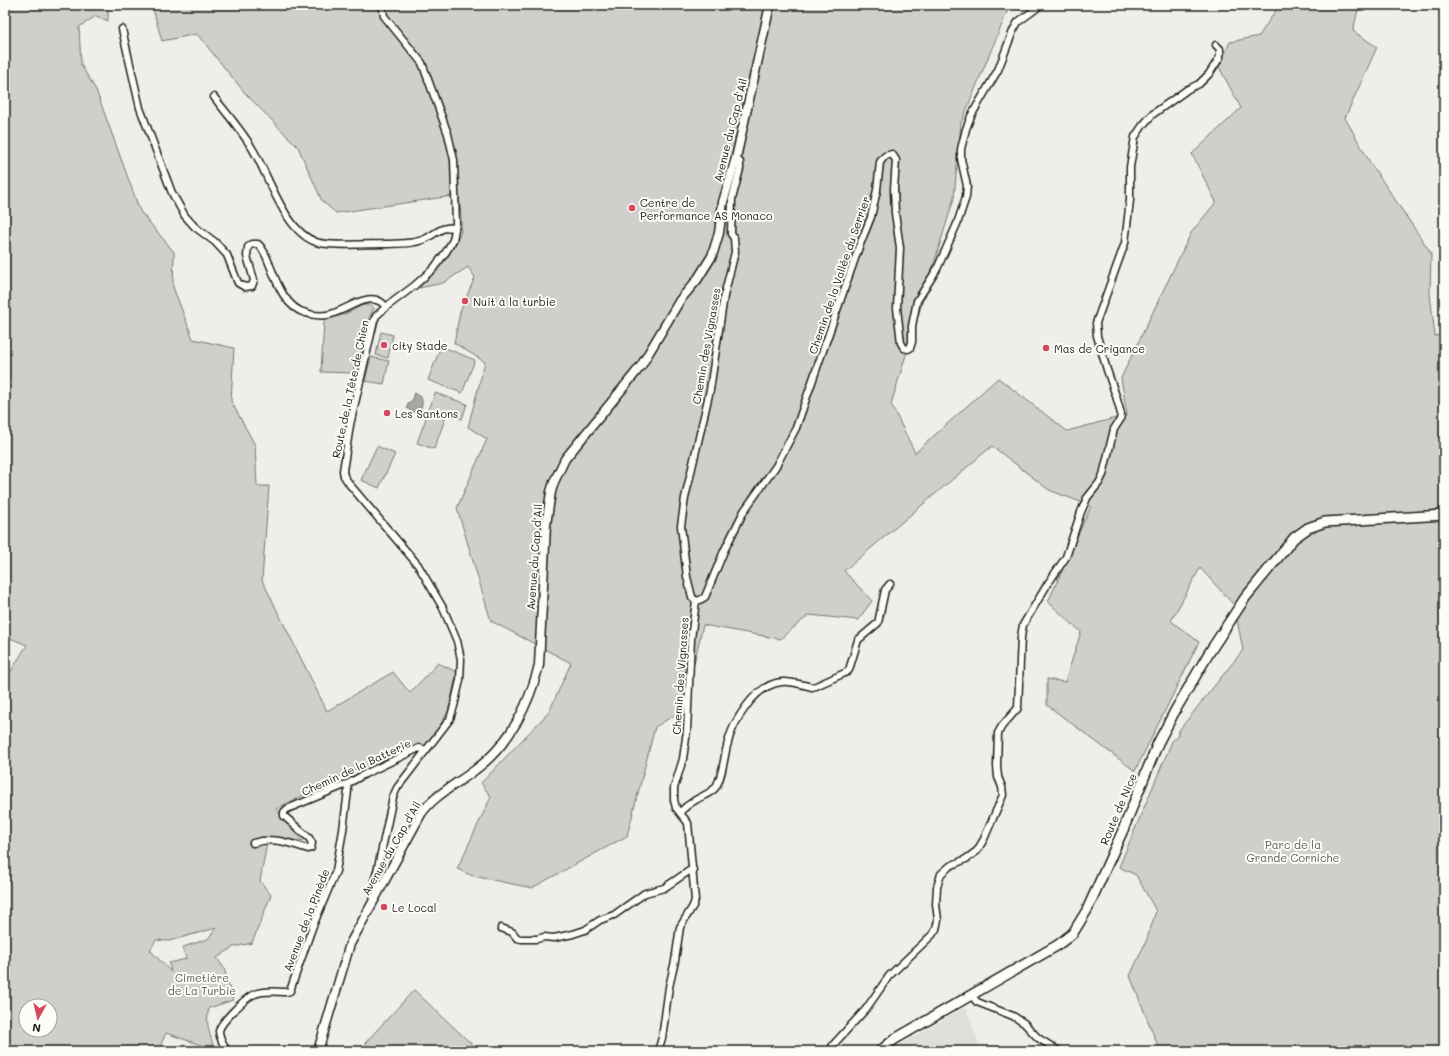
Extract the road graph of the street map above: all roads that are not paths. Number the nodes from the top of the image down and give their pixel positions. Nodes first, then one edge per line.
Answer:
1 (382, 5) edge
2 (770, 5) edge
3 (1040, 5) edge
4 (122, 29) dead end
5 (1216, 45) dead end
6 (214, 97) dead end
7 (736, 158) junction
8 (455, 228) junction
9 (719, 233) junction
10 (731, 234) junction
11 (386, 307) junction
12 (1444, 515) edge
13 (890, 584) dead end
14 (696, 601) junction
15 (426, 750) junction
16 (347, 784) junction
17 (680, 812) junction
18 (253, 843) dead end
19 (693, 870) junction
20 (380, 889) junction
21 (501, 928) dead end
22 (972, 996) junction
23 (227, 1051) edge
24 (318, 1051) edge
25 (658, 1051) edge
26 (830, 1051) edge
27 (880, 1051) edge
28 (1059, 1051) edge

1 - 8 street, Route de la Tête de Chien
2 - 7 street, Avenue du Cap d'Ail
3 - 14 street, Chemin de la Vallée du Serrier
4 - 11 street
5 - 26 street
6 - 8 street
7 - 9 street, Avenue du Cap d'Ail
7 - 10 street, Chemin des Vignasses
8 - 11 street, Route de la Tête de Chien
9 - 10 street
9 - 20 street, Avenue du Cap d'Ail
10 - 14 street, Chemin des Vignasses
11 - 15 street, Route de la Tête de Chien
12 - 22 main road, Route de Nice
13 - 17 street
14 - 17 street, Chemin des Vignasses
15 - 16 street, Chemin de la Batterie
15 - 20 street, Route de la Tête de Chien
16 - 18 street, Chemin de la Batterie
16 - 23 street, Avenue de la Pinède
17 - 19 street, Chemin des Vignasses
19 - 21 street
19 - 25 street, Chemin des Vignasses
20 - 24 street, Avenue du Cap d'Ail
22 - 27 main road, Route de Nice
22 - 28 street

